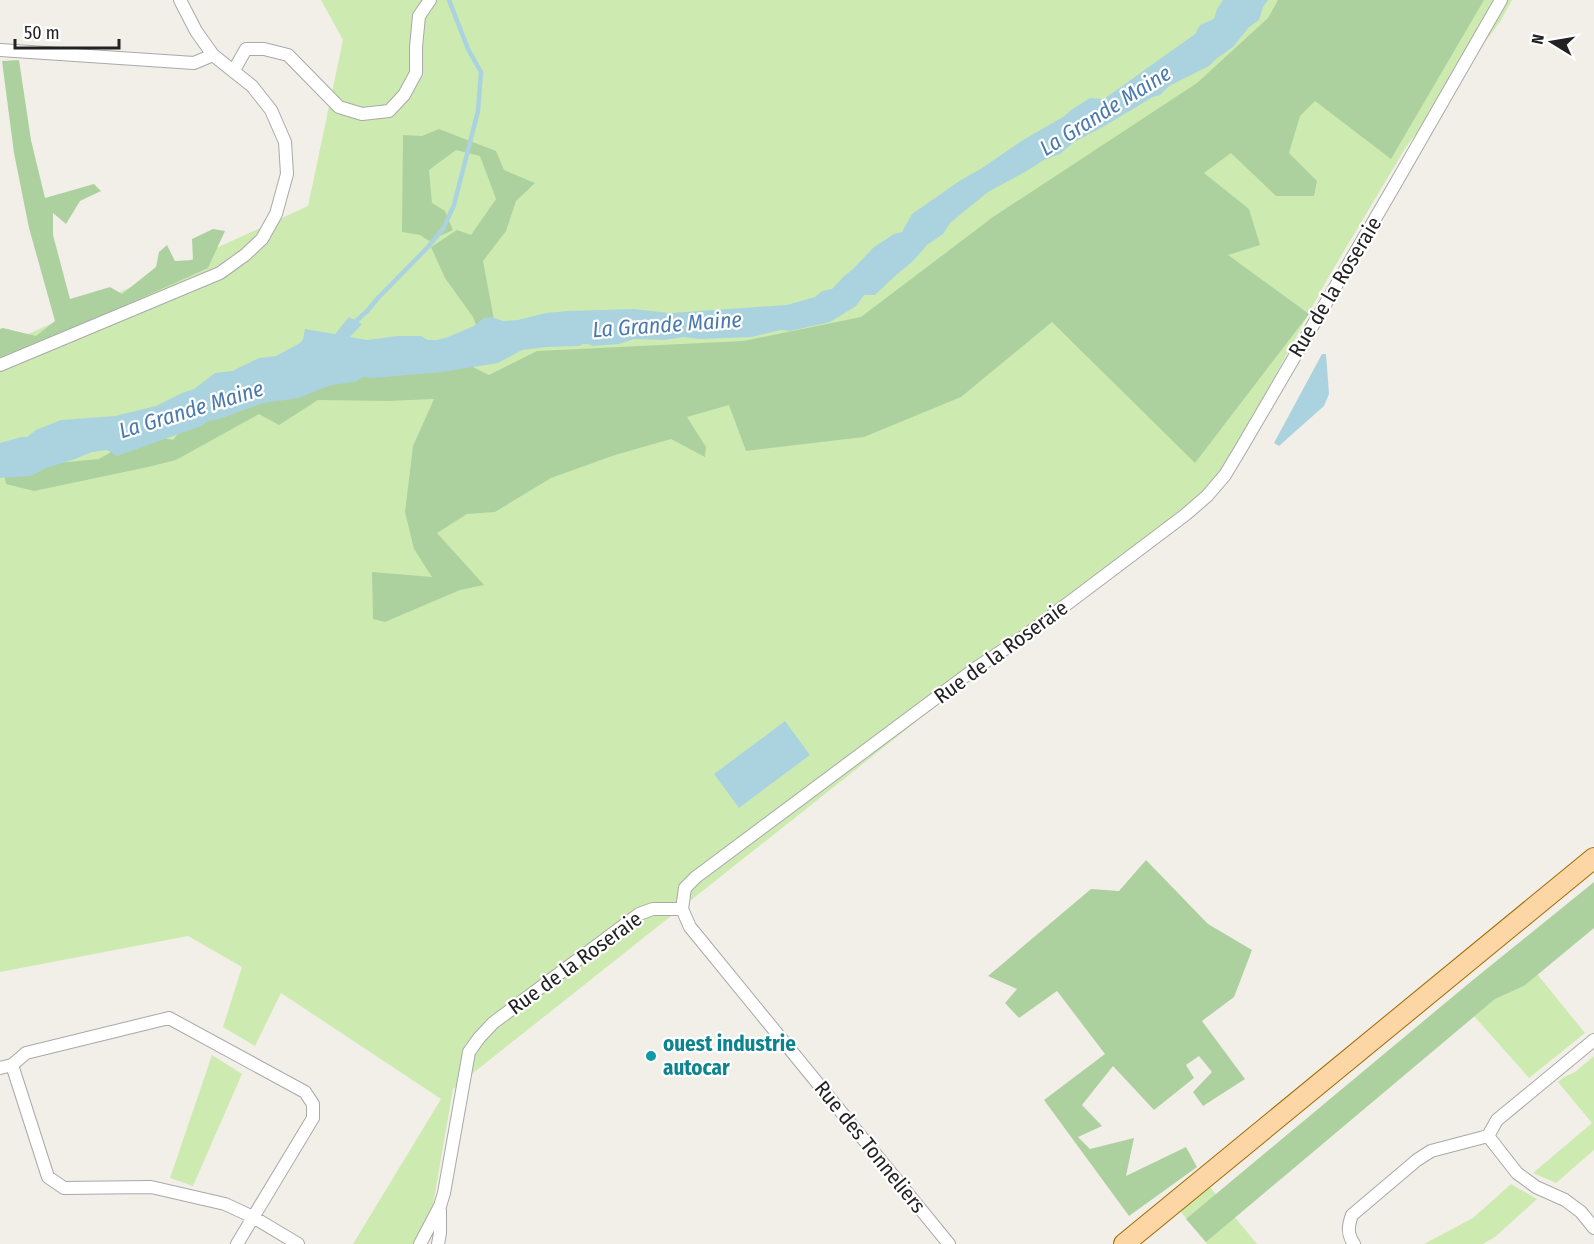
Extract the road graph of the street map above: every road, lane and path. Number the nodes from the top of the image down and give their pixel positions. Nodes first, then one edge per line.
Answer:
1 (180, 0) edge
2 (430, 0) edge
3 (1501, 0) edge
4 (0, 50) edge
5 (213, 55) junction
6 (234, 70) junction
7 (0, 365) edge
8 (1594, 858) edge
9 (682, 909) junction
10 (1594, 1040) edge
11 (6, 1066) edge
12 (1488, 1136) junction
13 (440, 1206) junction
14 (253, 1217) junction
15 (1594, 1228) edge
16 (237, 1244) edge
17 (298, 1244) edge
18 (420, 1244) edge
19 (438, 1244) edge
20 (949, 1244) edge
21 (1124, 1244) edge
22 (1354, 1244) edge

1 - 5 street
2 - 6 street
3 - 9 street, Rue de la Roseraie
4 - 5 street
5 - 6 street
6 - 7 street
8 - 21 main road
9 - 13 street, Rue de la Roseraie
9 - 20 street, Rue des Tonneliers
10 - 12 street
11 - 14 street
11 - 14 street
12 - 15 street
12 - 22 street
13 - 18 street
13 - 19 street
14 - 16 street
14 - 17 street

